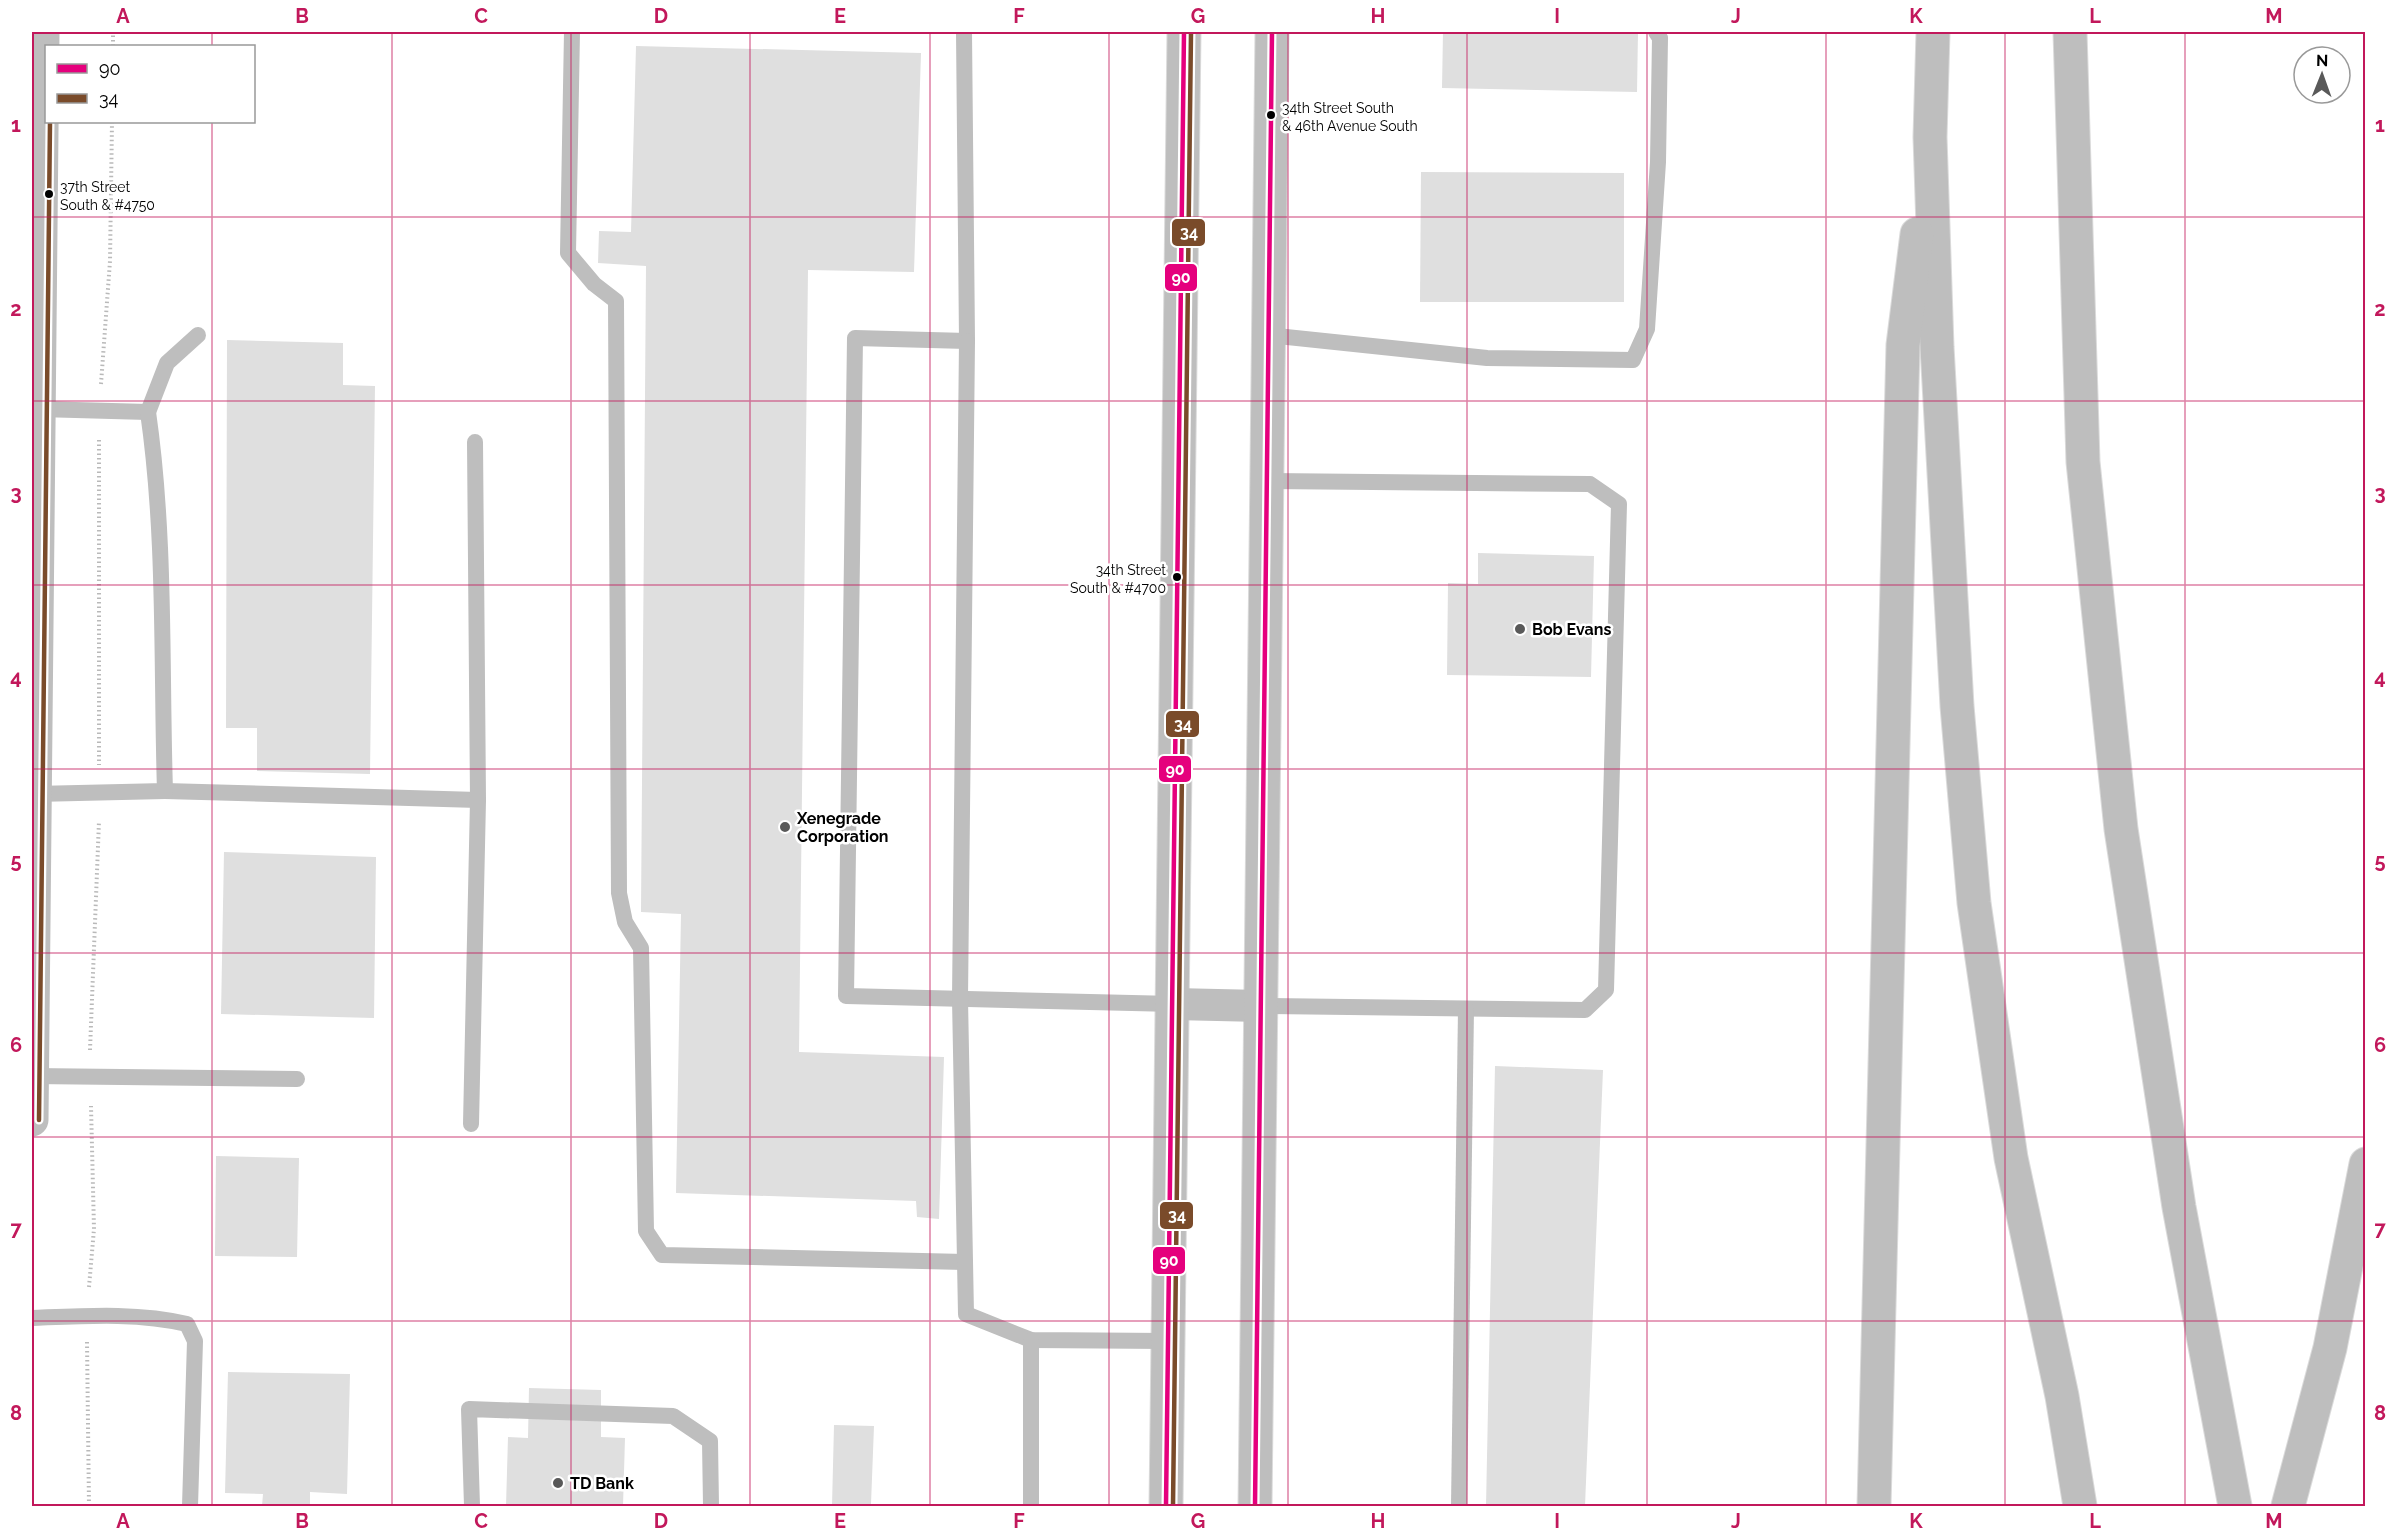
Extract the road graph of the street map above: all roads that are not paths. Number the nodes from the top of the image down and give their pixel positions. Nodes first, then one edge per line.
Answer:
1 (43, 32) edge
2 (572, 32) edge
3 (964, 32) edge
4 (1184, 32) edge
5 (1277, 32) edge
6 (1656, 32) edge
7 (1933, 32) edge
8 (2070, 32) edge
9 (1930, 137) junction
10 (198, 334) dead end
11 (1268, 335) junction
12 (967, 342) junction
13 (37, 392) edge
14 (148, 412) junction
15 (475, 442) dead end
16 (1267, 481) junction
17 (165, 791) junction
18 (35, 794) junction
19 (478, 800) junction
20 (960, 999) junction
21 (1174, 1004) junction
22 (1261, 1006) junction
23 (1466, 1009) junction
24 (32, 1076) edge
25 (297, 1079) dead end
26 (32, 1120) edge
27 (471, 1124) dead end
28 (2364, 1172) edge
29 (965, 1262) junction
30 (32, 1318) edge
31 (1031, 1340) junction
32 (1166, 1341) junction
33 (190, 1506) edge
34 (472, 1506) edge
35 (711, 1506) edge
36 (1031, 1506) edge
37 (1166, 1506) edge
38 (1255, 1506) edge
39 (1459, 1506) edge
40 (1875, 1506) edge
41 (2080, 1506) edge
42 (2235, 1506) edge
43 (2288, 1506) edge

1 - 13 main road
2 - 29 lane
3 - 12 lane
4 - 21 main road
5 - 11 main road
6 - 11 lane
7 - 9 main road
8 - 42 main road
9 - 40 main road
9 - 41 main road
10 - 14 lane
11 - 16 main road
12 - 20 lane
12 - 20 lane
13 - 14 lane
13 - 18 main road
14 - 17 lane
15 - 19 lane
16 - 22 main road
16 - 23 lane
17 - 18 lane
17 - 19 lane
18 - 24 main road
19 - 27 lane
20 - 21 lane
20 - 29 lane
21 - 22 street
21 - 32 main road
22 - 23 lane
22 - 38 main road
23 - 39 lane
24 - 25 lane
24 - 26 main road
28 - 43 main road
29 - 31 lane
30 - 33 lane
31 - 32 lane
31 - 36 lane
32 - 37 main road
34 - 35 lane

